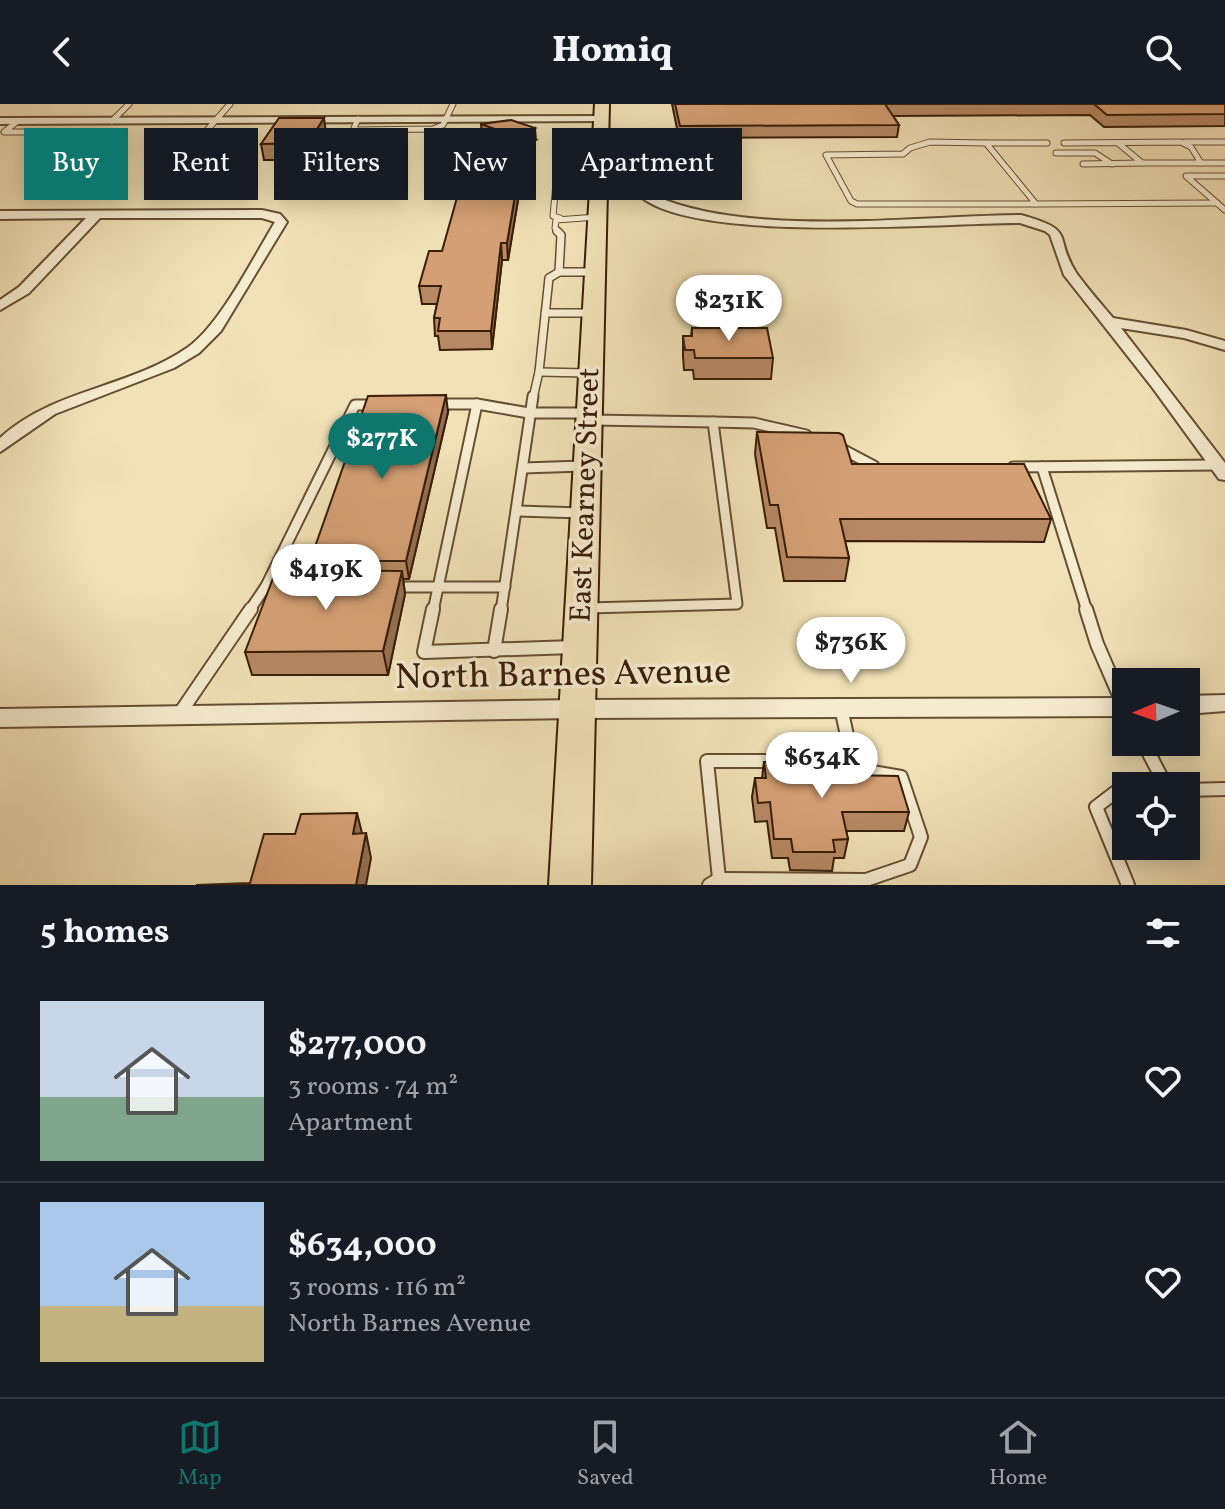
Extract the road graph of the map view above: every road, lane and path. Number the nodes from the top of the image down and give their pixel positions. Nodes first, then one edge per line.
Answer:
1 (129, 104) edge
2 (230, 104) edge
3 (453, 104) edge
4 (0, 111) edge
5 (446, 119) junction
6 (215, 120) junction
7 (112, 121) junction
8 (601, 121) edge
9 (1, 126) edge
10 (24, 128) edge
11 (208, 128) edge
12 (1181, 142) junction
13 (1225, 142) edge
14 (986, 143) junction
15 (1047, 143) dead end
16 (1064, 143) dead end
17 (1118, 143) junction
18 (1056, 153) dead end
19 (1142, 163) junction
20 (1171, 163) junction
21 (1201, 163) junction
22 (1225, 163) edge
23 (1083, 164) dead end
24 (1112, 164) junction
25 (1186, 176) junction
26 (1225, 176) edge
27 (554, 200) edge
28 (597, 200) edge
29 (1217, 203) junction
30 (1036, 204) junction
31 (1225, 210) edge
32 (97, 214) junction
33 (0, 215) edge
34 (597, 217) junction
35 (560, 218) junction
36 (559, 272) junction
37 (595, 272) junction
38 (0, 306) edge
39 (545, 313) junction
40 (593, 313) junction
41 (1110, 322) junction
42 (1225, 346) edge
43 (539, 372) junction
44 (591, 374) junction
45 (431, 404) edge
46 (477, 404) junction
47 (386, 405) edge
48 (529, 413) junction
49 (589, 416) junction
50 (713, 422) junction
51 (810, 436) edge
52 (825, 439) edge
53 (0, 447) edge
54 (587, 466) junction
55 (885, 466) edge
56 (996, 467) edge
57 (1042, 467) junction
58 (523, 468) junction
59 (1221, 470) edge
60 (518, 511) junction
61 (585, 513) junction
62 (266, 586) junction
63 (297, 586) edge
64 (374, 587) edge
65 (437, 587) junction
66 (505, 587) junction
67 (581, 609) junction
68 (580, 647) junction
69 (494, 651) junction
70 (1112, 678) edge
71 (1225, 703) edge
72 (1200, 704) edge
73 (841, 708) junction
74 (1112, 708) edge
75 (577, 709) junction
76 (178, 716) junction
77 (0, 718) edge
78 (854, 767) junction
79 (1225, 789) edge
80 (1200, 790) edge
81 (1112, 795) edge
82 (1112, 846) edge
83 (1118, 860) edge
84 (714, 882) edge
85 (570, 885) edge
86 (1128, 885) edge

1 - 7 lane
2 - 6 lane
3 - 5 lane
4 - 9 street
5 - 6 street
5 - 8 street
6 - 7 street
6 - 11 lane
7 - 9 street
8 - 41 street
9 - 10 lane
12 - 13 lane
12 - 17 lane
12 - 21 lane
14 - 15 lane
14 - 30 lane
14 - 30 lane
16 - 17 lane
17 - 19 lane
18 - 24 lane
19 - 20 lane
19 - 24 lane
20 - 21 lane
20 - 25 lane
21 - 22 lane
23 - 24 lane
25 - 26 lane
25 - 29 lane
27 - 35 lane
28 - 34 main road, East Kearney Street
29 - 30 lane
29 - 31 lane
32 - 33 street
32 - 38 street
32 - 53 street
34 - 35 lane
34 - 37 main road, East Kearney Street
35 - 36 lane
36 - 37 lane
36 - 39 lane
37 - 40 main road, East Kearney Street
39 - 40 lane
39 - 43 lane
40 - 44 main road, East Kearney Street
41 - 42 street
41 - 59 street
43 - 44 lane
43 - 48 lane
44 - 49 main road, East Kearney Street
45 - 46 lane
46 - 48 lane
46 - 65 lane
47 - 62 lane
48 - 49 lane
48 - 58 lane
49 - 50 lane
49 - 54 main road, East Kearney Street
50 - 51 lane
50 - 67 lane
52 - 55 lane
54 - 58 lane
54 - 61 main road, East Kearney Street
56 - 57 lane
57 - 59 lane
57 - 70 lane
58 - 60 lane
60 - 61 lane
60 - 66 lane
61 - 67 main road, East Kearney Street
62 - 63 lane
62 - 76 lane
64 - 65 lane
65 - 66 lane
65 - 69 lane
66 - 69 lane
67 - 68 main road, East Kearney Street
68 - 69 lane
68 - 75 main road, East Kearney Street
71 - 72 street
73 - 74 street, North Barnes Avenue
73 - 75 street, North Barnes Avenue
73 - 78 lane
75 - 76 street, North Barnes Avenue
75 - 85 main road, East Kearney Street
76 - 77 street, North Barnes Avenue
78 - 84 lane
78 - 84 lane
79 - 80 lane
81 - 82 lane
83 - 86 lane

